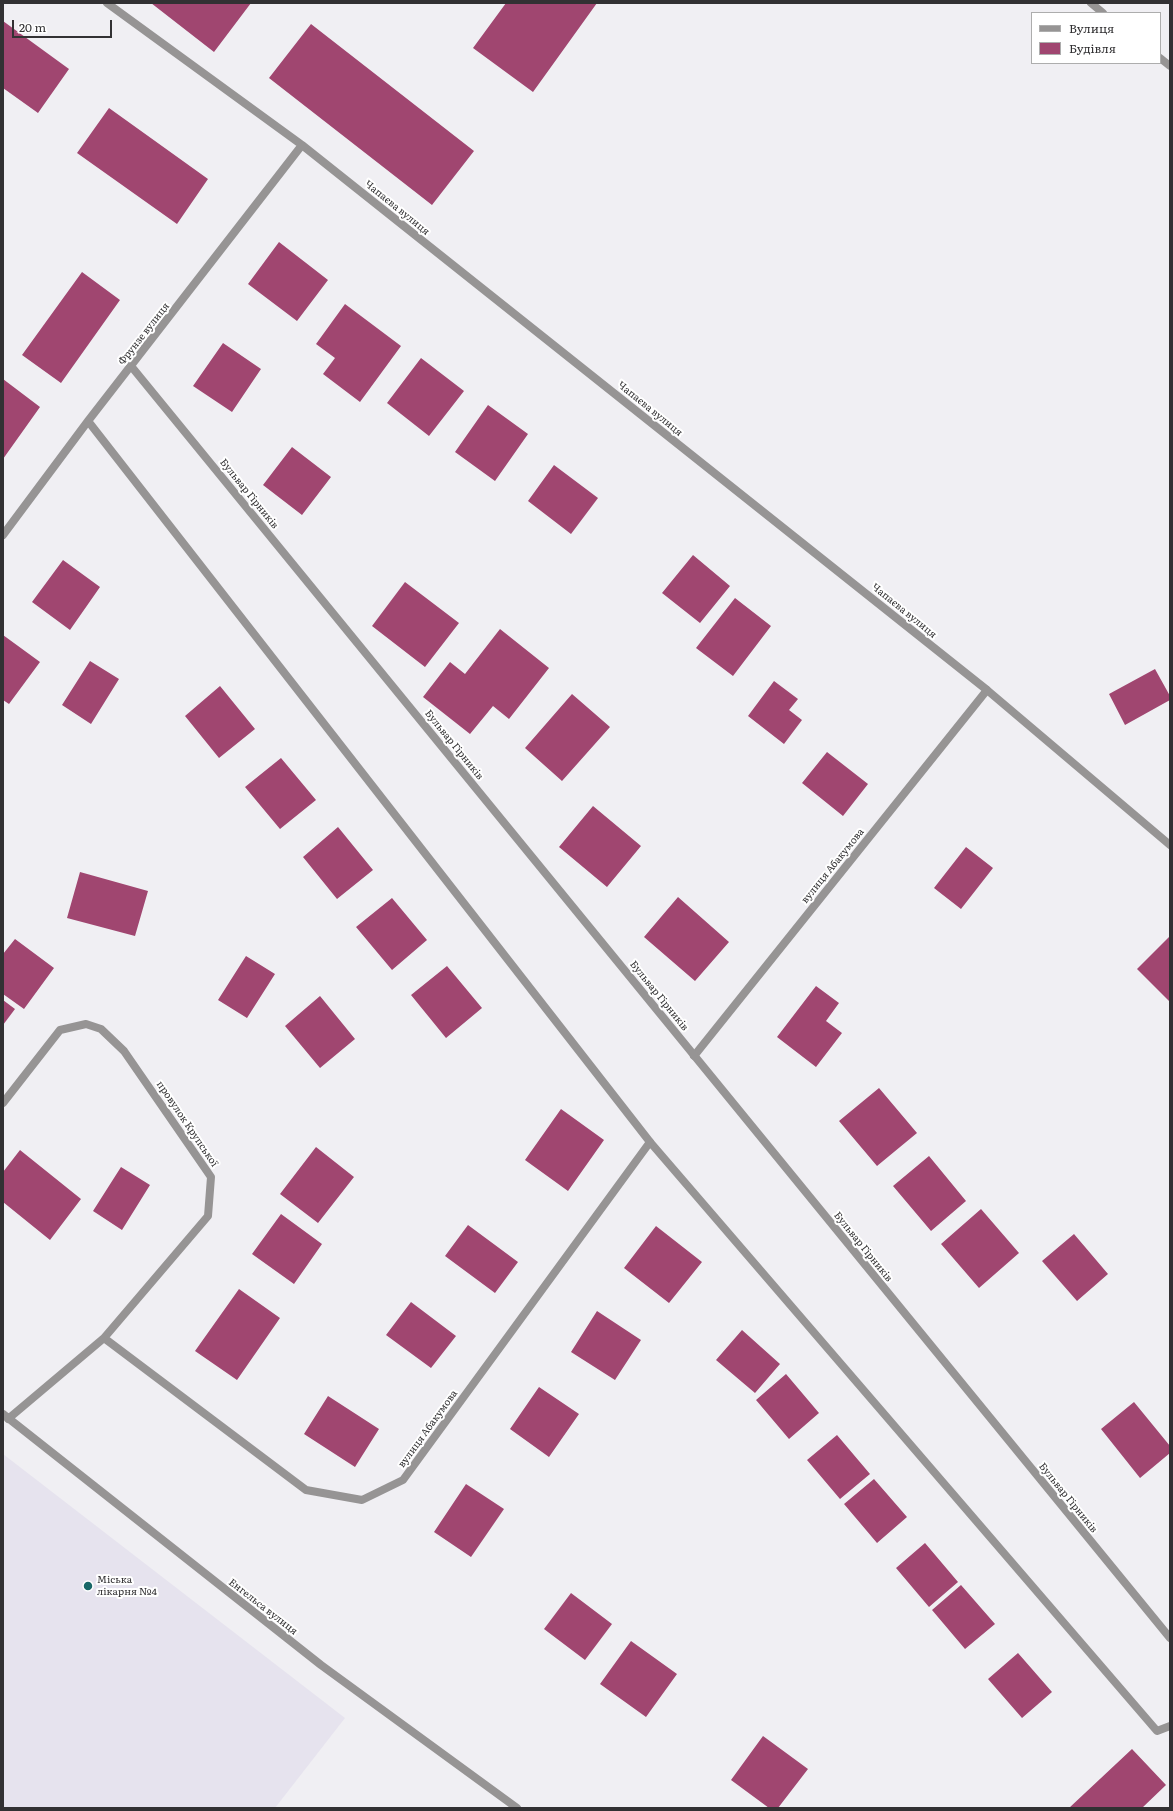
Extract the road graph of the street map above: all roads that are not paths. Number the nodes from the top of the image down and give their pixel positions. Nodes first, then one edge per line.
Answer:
1 (107, 3) edge
2 (1091, 3) edge
3 (1102, 12) edge
4 (1161, 59) edge
5 (1170, 66) edge
6 (302, 145) junction
7 (131, 366) junction
8 (88, 421) junction
9 (3, 535) edge
10 (987, 690) junction
11 (1170, 845) edge
12 (694, 1056) junction
13 (3, 1103) edge
14 (650, 1142) junction
15 (104, 1338) junction
16 (6, 1417) edge
17 (1170, 1638) edge
18 (1170, 1726) edge
19 (517, 1808) edge

1 - 6 street, Чапаєва вулиця
2 - 3 street
4 - 5 street
6 - 7 street, Фрунзе вулиця
6 - 10 street, Чапаєва вулиця
7 - 8 street, Фрунзе вулиця
7 - 12 street, Бульвар Гірників
8 - 9 street, Фрунзе вулиця
8 - 14 street
10 - 11 street, Чапаєва вулиця
10 - 12 street, вулиця Абакумова
12 - 17 street, Бульвар Гірників
13 - 15 street, провулок Крупської
14 - 15 street, вулиця Абакумова
14 - 18 street
15 - 16 street, провулок Крупської
16 - 19 street, Енгельса вулиця

